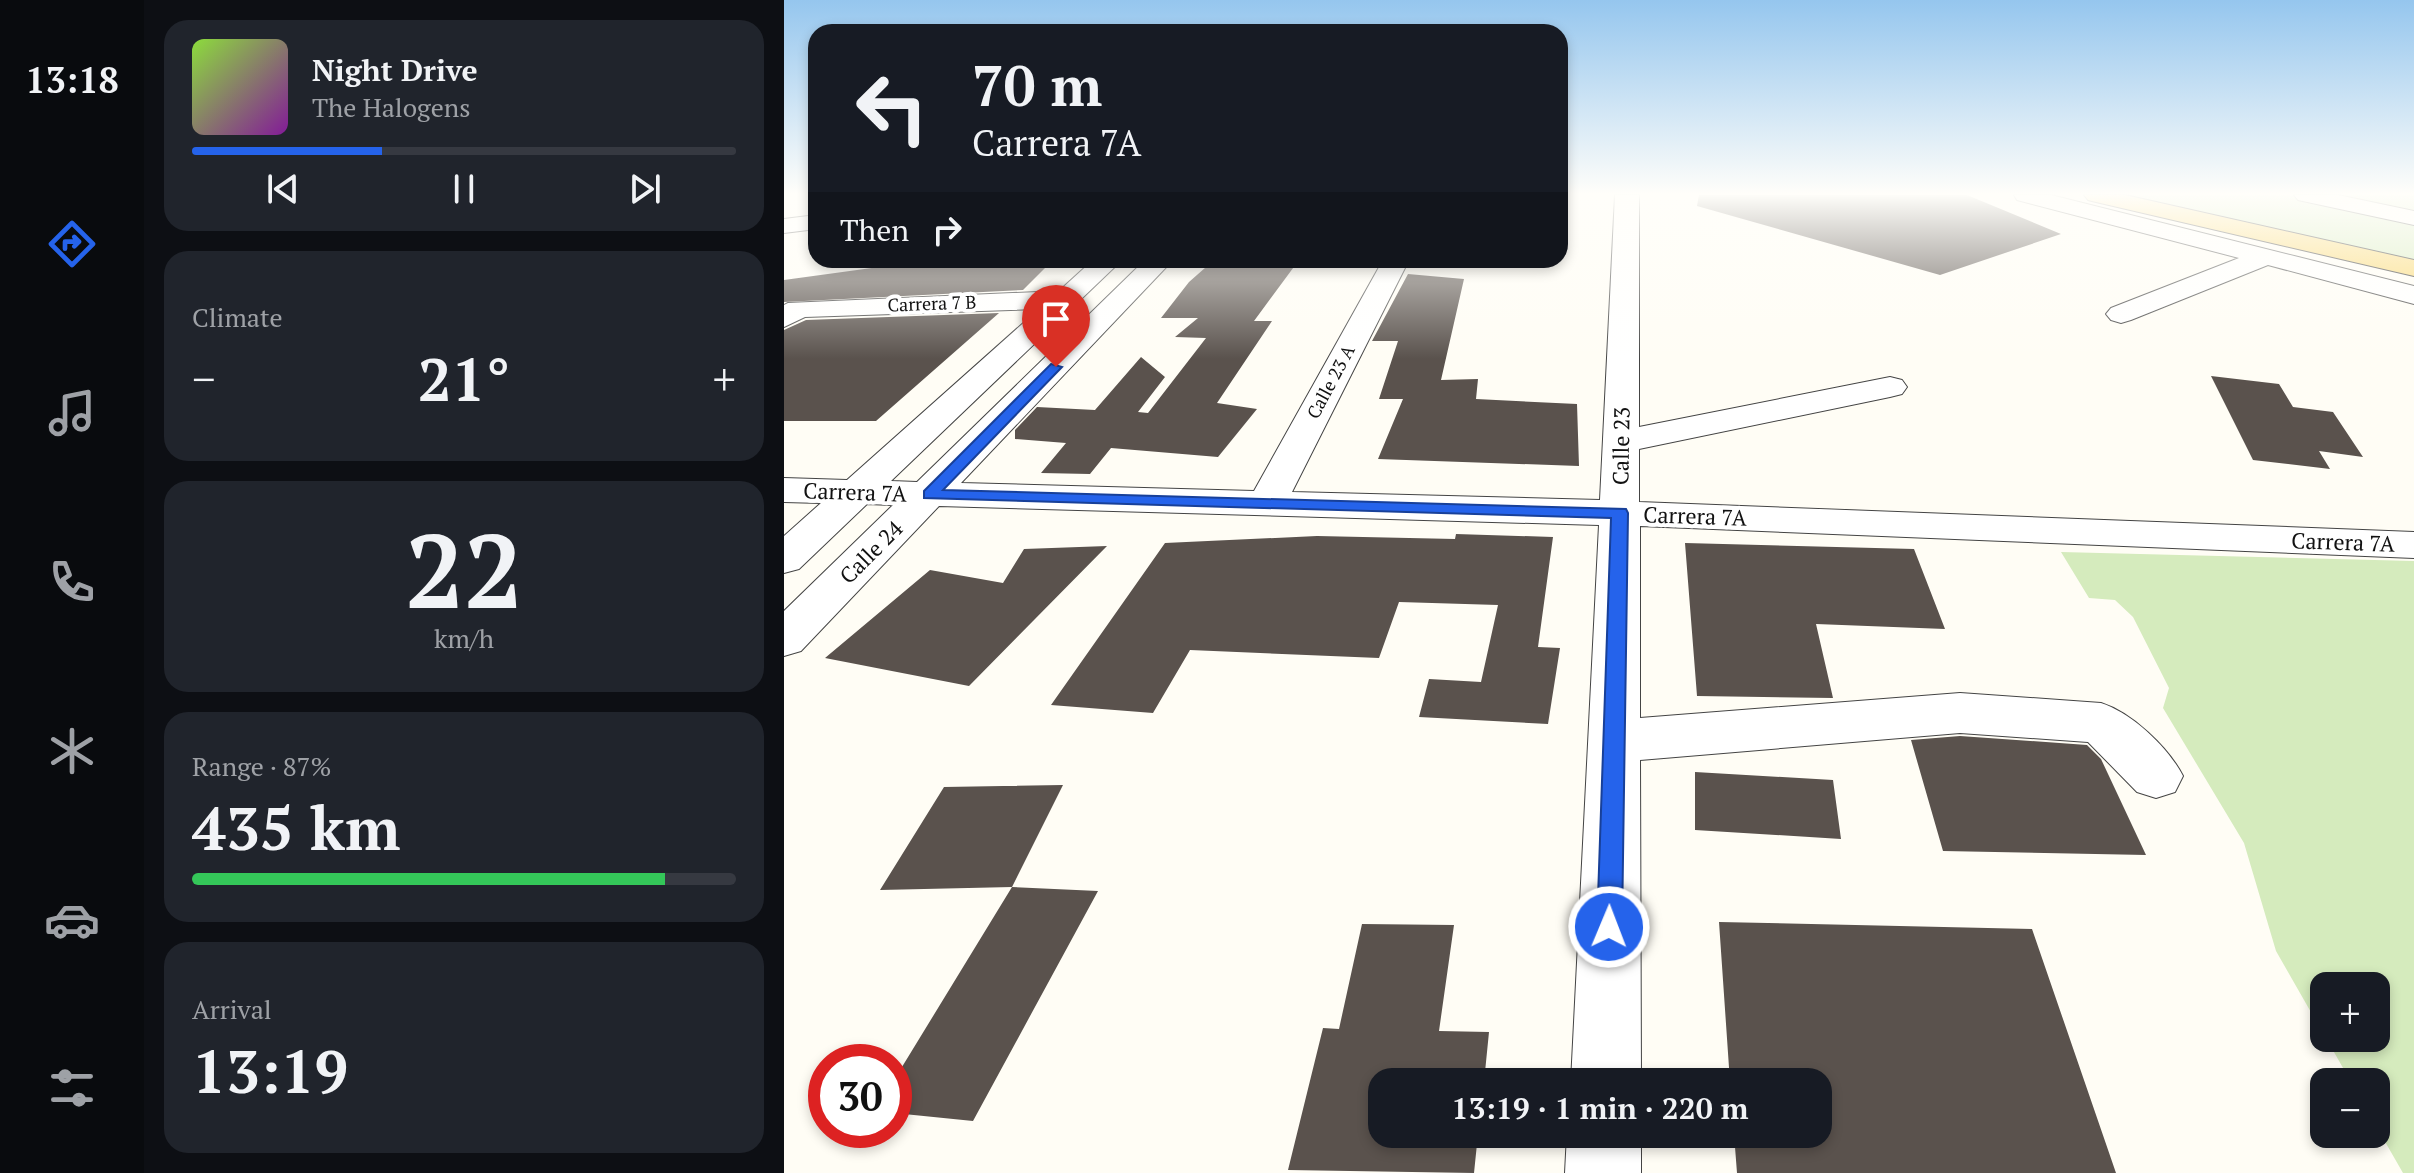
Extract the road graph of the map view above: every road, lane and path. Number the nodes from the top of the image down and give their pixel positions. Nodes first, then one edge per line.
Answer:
1 (1626, 250) edge
2 (2232, 250) edge
3 (2334, 250) edge
4 (2263, 258) junction
5 (1100, 268) edge
6 (1152, 268) edge
7 (1392, 268) edge
8 (2414, 268) edge
9 (2414, 295) edge
10 (1066, 299) junction
11 (791, 313) edge
12 (2121, 314) dead end
13 (1890, 387) dead end
14 (1621, 442) junction
15 (784, 490) edge
16 (858, 492) junction
17 (930, 494) junction
18 (1267, 503) junction
19 (1620, 513) junction
20 (2414, 545) edge
21 (784, 559) edge
22 (784, 639) edge
23 (1614, 741) junction
24 (2156, 776) dead end
25 (1606, 1068) edge
26 (1604, 1148) edge
27 (1603, 1173) edge

1 - 14 street, Calle 23
2 - 4 street
3 - 8 main road
4 - 9 street
4 - 12 street
5 - 10 street
6 - 17 street, Calle 24
7 - 18 street, Calle 23 A
10 - 11 street, Carrera 7 B
10 - 16 street
13 - 14 street
14 - 19 street, Calle 23
15 - 16 street, Carrera 7A
16 - 17 street, Carrera 7A
16 - 21 street
17 - 18 street, Carrera 7A
17 - 22 street, Calle 24
18 - 19 street, Carrera 7A
19 - 20 street, Carrera 7A
19 - 23 street, Calle 23
23 - 24 street
23 - 25 street, Calle 23
26 - 27 street

